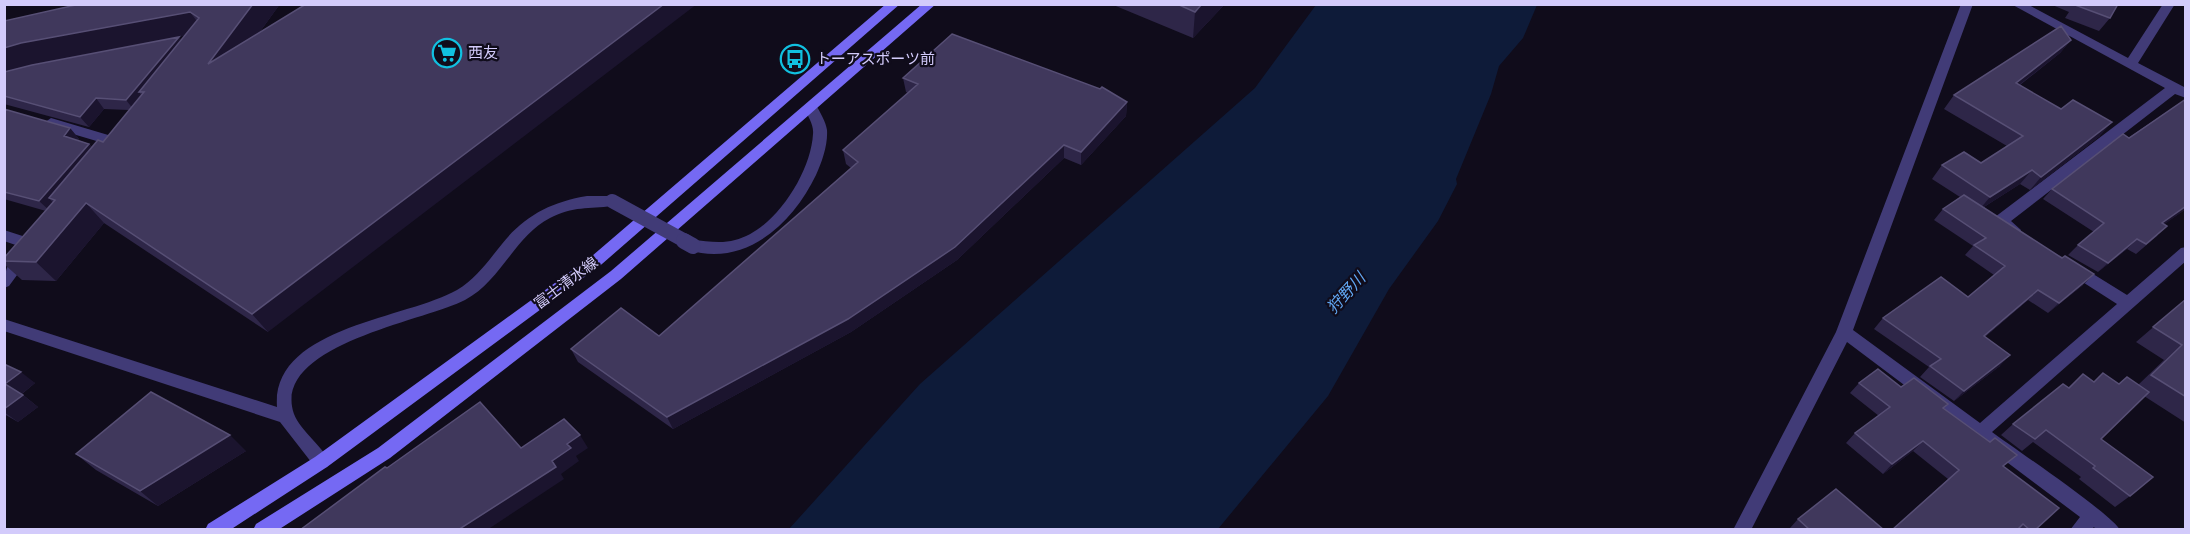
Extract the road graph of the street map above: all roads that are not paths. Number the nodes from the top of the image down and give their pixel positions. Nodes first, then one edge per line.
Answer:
1 (894, 4) edge
2 (930, 4) edge
3 (1967, 4) edge
4 (2017, 4) edge
5 (2169, 4) edge
6 (2130, 65) junction
7 (2180, 92) edge
8 (812, 108) junction
9 (39, 119) edge
10 (120, 143) edge
11 (4, 235) edge
12 (2030, 240) edge
13 (2186, 252) edge
14 (2059, 259) edge
15 (4, 282) edge
16 (2128, 303) junction
17 (4, 325) edge
18 (1844, 332) junction
19 (286, 417) junction
20 (1981, 432) junction
21 (321, 462) junction
22 (2093, 516) junction
23 (214, 530) edge
24 (262, 530) edge
25 (1742, 530) edge
26 (2079, 530) edge
27 (2111, 530) edge

1 - 21 main road, 富士清水線
2 - 8 main road, 富士清水線
3 - 18 street
4 - 6 street
5 - 6 street
6 - 7 street
7 - 12 street
8 - 19 street, bridge
8 - 24 main road, 富士清水線
9 - 10 street
11 - 15 street
13 - 16 street
14 - 16 street
16 - 20 street
17 - 19 street
18 - 20 street
18 - 25 street
19 - 21 street
20 - 22 street
21 - 23 main road, 富士清水線
22 - 26 street
22 - 27 street

